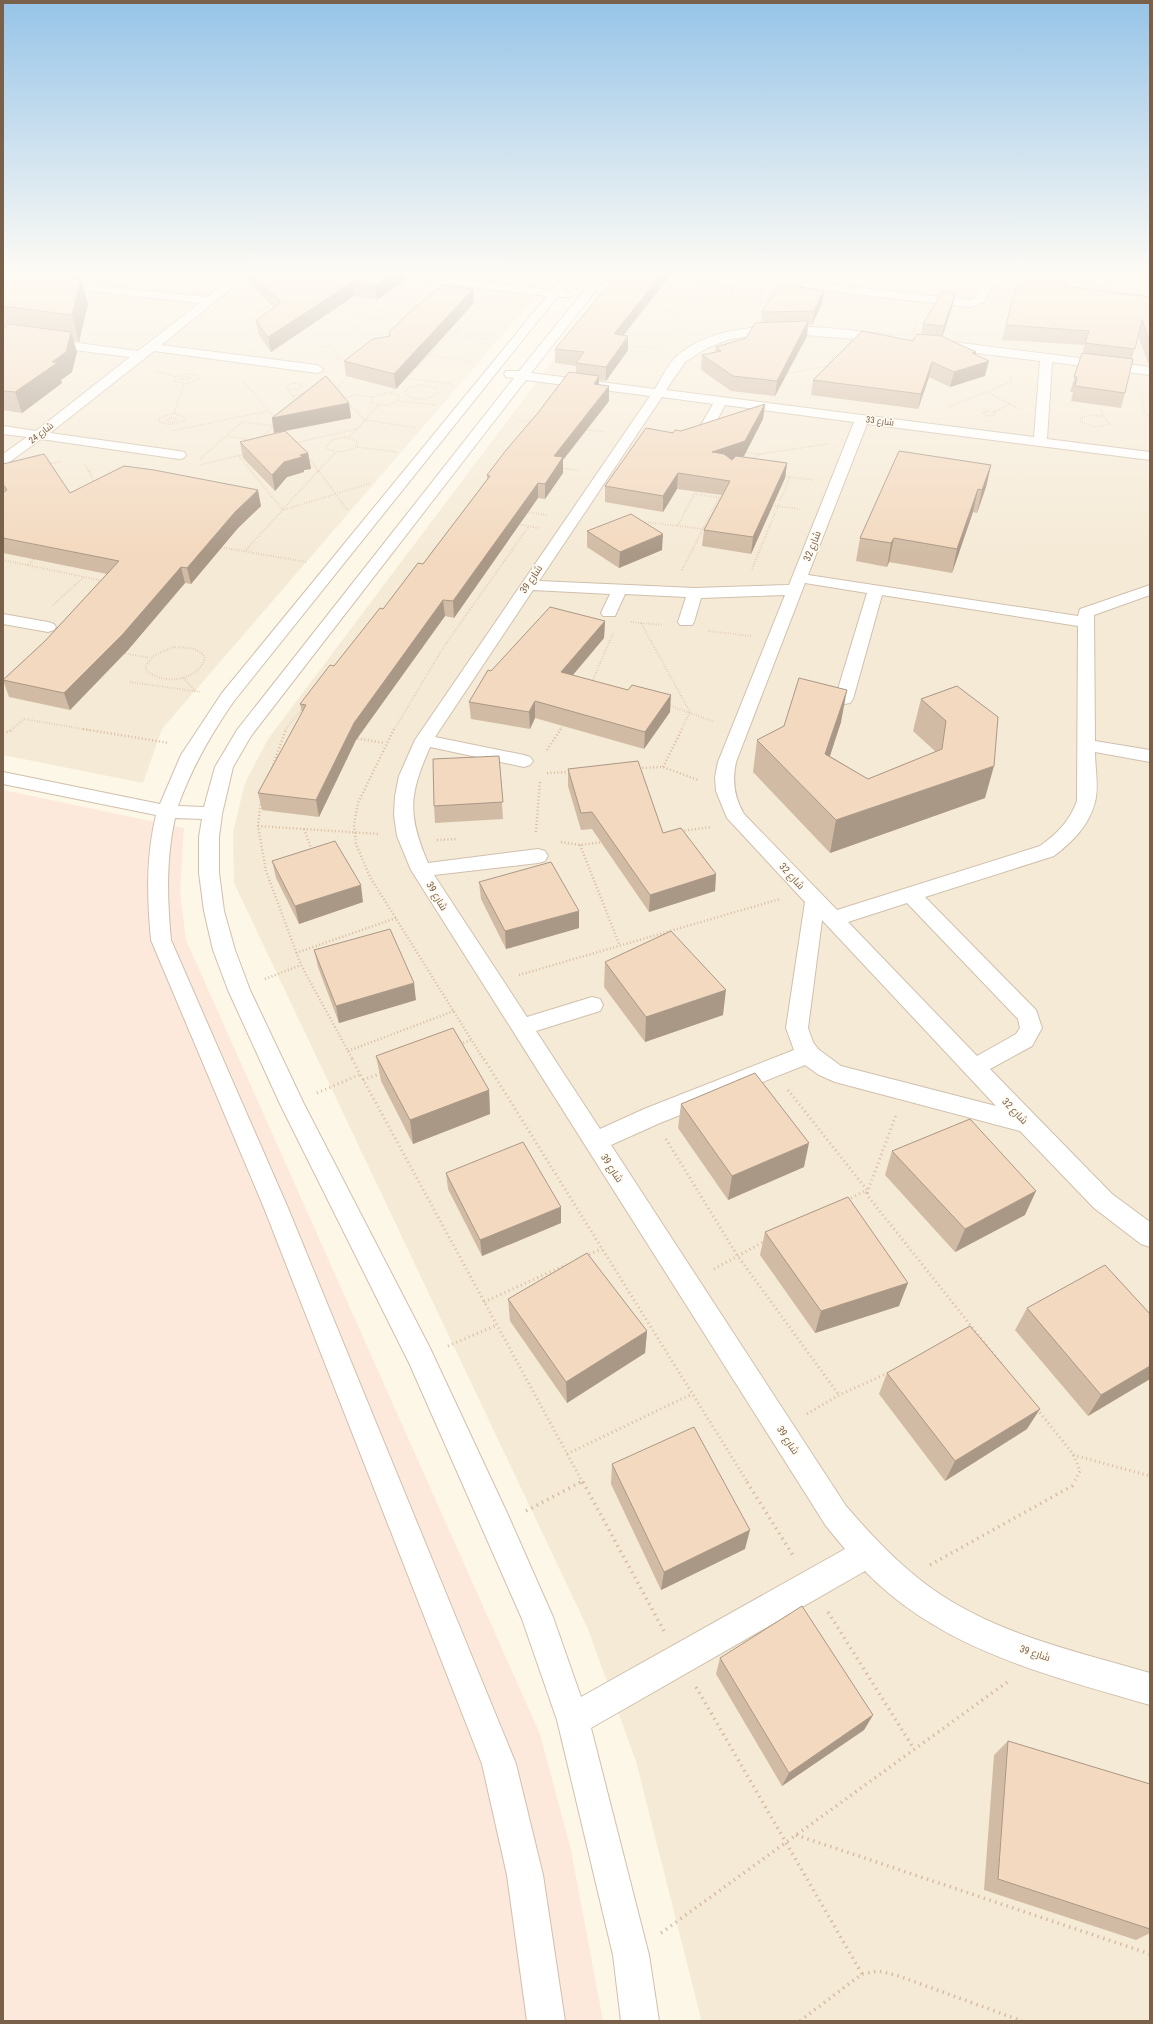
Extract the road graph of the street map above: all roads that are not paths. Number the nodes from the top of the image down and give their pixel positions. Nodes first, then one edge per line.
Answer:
1 (128, 365) edge
2 (291, 365) edge
3 (497, 365) edge
4 (530, 365) edge
5 (676, 365) edge
6 (1045, 365) edge
7 (1106, 365) edge
8 (317, 369) dead end
9 (1150, 371) edge
10 (489, 375) junction
11 (522, 376) junction
12 (657, 393) junction
13 (720, 401) junction
14 (862, 419) junction
15 (708, 425) edge
16 (3, 430) edge
17 (38, 435) junction
18 (1040, 441) junction
19 (179, 455) dead end
20 (1150, 456) edge
21 (3, 460) edge
22 (797, 584) junction
23 (527, 585) junction
24 (619, 590) junction
25 (876, 590) junction
26 (1150, 590) edge
27 (695, 593) junction
28 (609, 612) dead end
29 (3, 619) edge
30 (686, 622) dead end
31 (1086, 622) junction
32 (40, 626) road end
33 (844, 699) edge
34 (424, 740) junction
35 (1085, 745) junction
36 (1150, 756) edge
37 (524, 761) dead end
38 (3, 778) edge
39 (166, 811) junction
40 (212, 814) junction
41 (538, 856) road end
42 (421, 870) junction
43 (911, 894) junction
44 (811, 896) junction
45 (833, 919) junction
46 (592, 1005) dead end
47 (521, 1027) junction
48 (808, 1054) junction
49 (974, 1068) junction
50 (1027, 1123) junction
51 (595, 1142) junction
52 (1150, 1236) edge
53 (867, 1553) junction
54 (1150, 1689) edge
55 (573, 1720) junction
56 (546, 2021) edge
57 (640, 2021) edge

1 - 17 street, شارع 24
2 - 8 street
3 - 10 street
4 - 11 street
5 - 12 street, شارع 39
6 - 18 street
7 - 9 street
10 - 11 street, شارع 33
10 - 39 street
11 - 12 street, شارع 33
11 - 40 street
12 - 13 street, شارع 33
12 - 23 street, شارع 39
13 - 14 street, شارع 33
13 - 15 street
14 - 18 street, شارع 33
14 - 22 street, شارع 32
16 - 17 street
17 - 19 street
17 - 21 street, شارع 24
18 - 20 street, شارع 33
22 - 25 street
22 - 27 street
22 - 44 street, شارع 32
23 - 24 street
23 - 34 street, شارع 39
24 - 27 street
24 - 28 street
25 - 31 street
25 - 33 street
26 - 31 street
27 - 30 street
29 - 32 street
31 - 35 street
34 - 37 street
34 - 42 street, شارع 39
35 - 36 street
35 - 43 street
38 - 39 street
39 - 40 street
39 - 56 street
40 - 55 street
41 - 42 street
42 - 47 street, شارع 39
43 - 45 street
43 - 49 street
44 - 45 street, شارع 32
44 - 48 street
45 - 49 street, شارع 32
46 - 47 street
47 - 51 street, شارع 39
48 - 50 street
48 - 51 street
49 - 50 street, شارع 32
50 - 52 street, شارع 32
51 - 53 street, شارع 39
53 - 54 street, شارع 39
53 - 55 street
55 - 57 street

